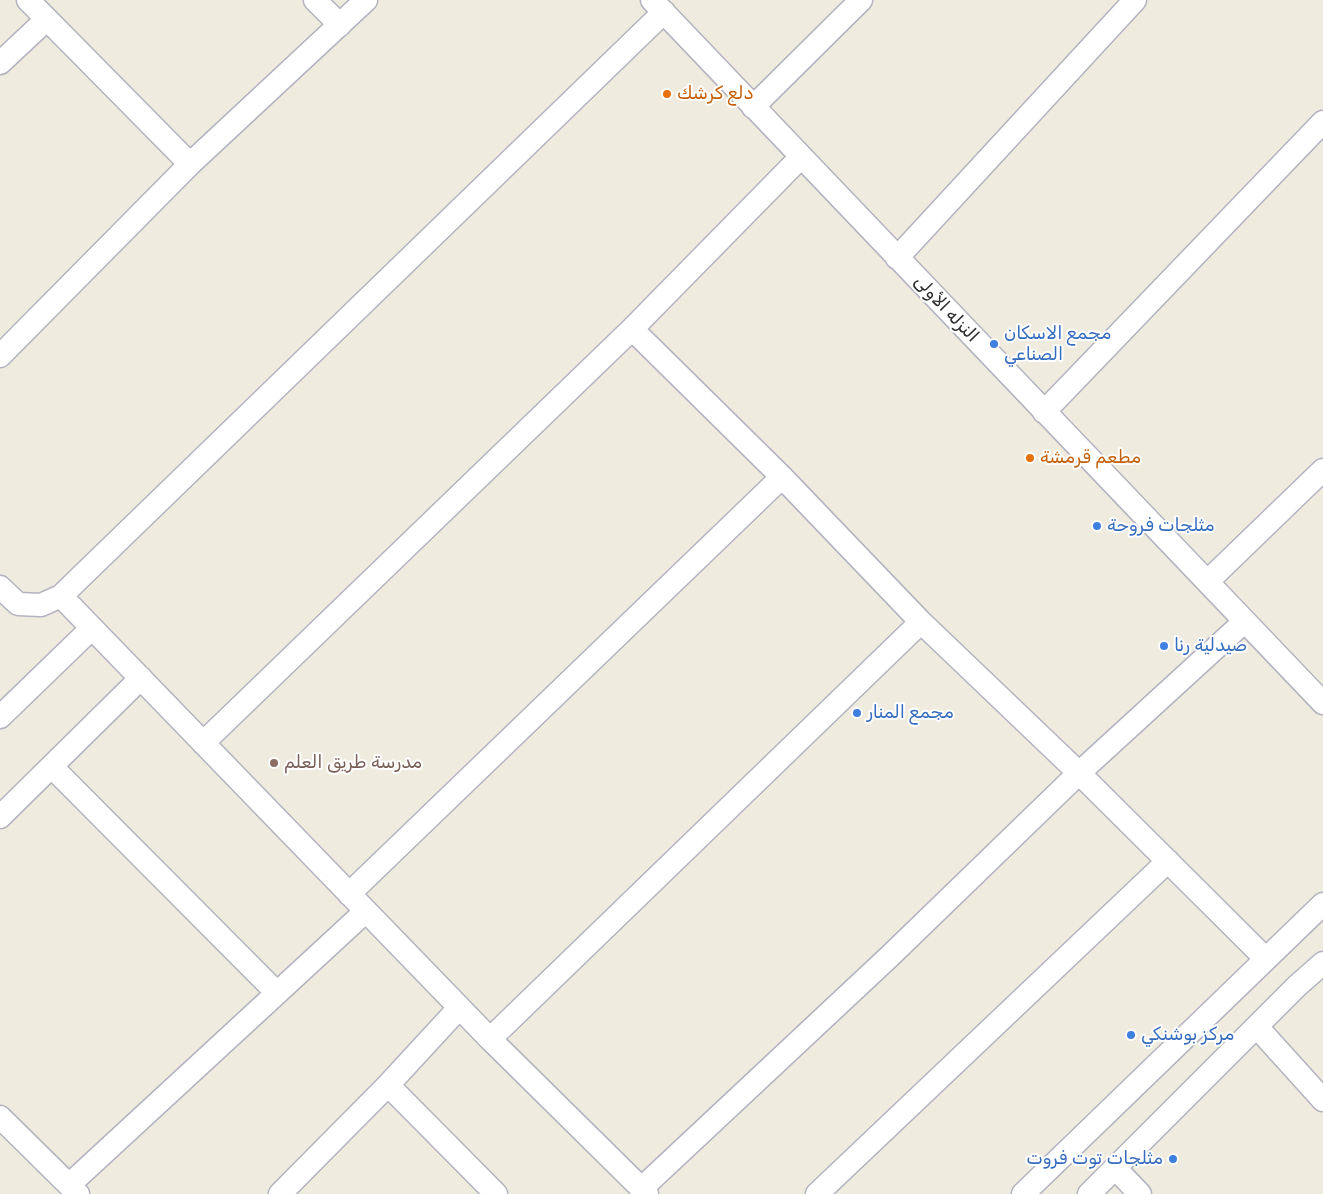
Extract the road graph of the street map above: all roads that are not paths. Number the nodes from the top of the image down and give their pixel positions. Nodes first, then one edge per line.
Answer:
1 (28, 0) edge
2 (315, 0) edge
3 (366, 0) edge
4 (861, 0) edge
5 (1134, 0) edge
6 (658, 6) edge
7 (46, 20) junction
8 (340, 25) junction
9 (0, 63) edge
10 (753, 107) junction
11 (1323, 122) edge
12 (801, 157) junction
13 (190, 164) junction
14 (897, 258) junction
15 (632, 329) junction
16 (0, 356) edge
17 (1044, 412) junction
18 (1323, 470) edge
19 (782, 477) junction
20 (1208, 581) junction
21 (0, 587) edge
22 (61, 596) junction
23 (921, 622) junction
24 (1244, 622) junction
25 (92, 628) junction
26 (140, 678) junction
27 (1323, 703) edge
28 (0, 717) edge
29 (203, 743) junction
30 (52, 767) junction
31 (1079, 773) junction
32 (0, 817) edge
33 (1168, 861) junction
34 (349, 894) junction
35 (1323, 904) edge
36 (366, 912) junction
37 (1266, 959) junction
38 (1323, 963) edge
39 (277, 993) junction
40 (460, 1008) junction
41 (1257, 1027) junction
42 (490, 1039) junction
43 (388, 1085) junction
44 (1323, 1100) edge
45 (0, 1117) edge
46 (1116, 1169) junction
47 (73, 1190) edge
48 (644, 1191) edge
49 (280, 1194) edge
50 (496, 1194) edge
51 (817, 1194) edge
52 (1023, 1194) edge
53 (1089, 1194) edge
54 (1140, 1194) edge

1 - 7 street
2 - 8 street
3 - 8 street
4 - 10 street
5 - 14 street
6 - 10 street, النزله الأولى
6 - 22 street
7 - 9 street
7 - 13 street
8 - 13 street
10 - 12 street, النزله الأولى
11 - 17 street
12 - 14 street, النزله الأولى
12 - 15 street
13 - 16 street
14 - 17 street, النزله الأولى
15 - 19 street
15 - 29 street
17 - 20 street, النزله الأولى
18 - 20 street
19 - 23 street
19 - 34 street
20 - 24 street, النزله الأولى
21 - 22 street
22 - 25 street
23 - 31 street
23 - 42 street
24 - 27 street, النزله الأولى
24 - 31 street
25 - 26 street
25 - 28 street
26 - 29 street
26 - 30 street
29 - 34 street
30 - 32 street
30 - 39 street
31 - 33 street
31 - 48 street
33 - 37 street
33 - 51 street
34 - 36 street
35 - 37 street
36 - 39 street
36 - 40 street
37 - 52 street
38 - 41 street
39 - 47 street
40 - 42 street
40 - 43 street
41 - 44 street
41 - 46 street
42 - 48 street
43 - 49 street
43 - 50 street
45 - 47 street
46 - 53 street
46 - 54 street

